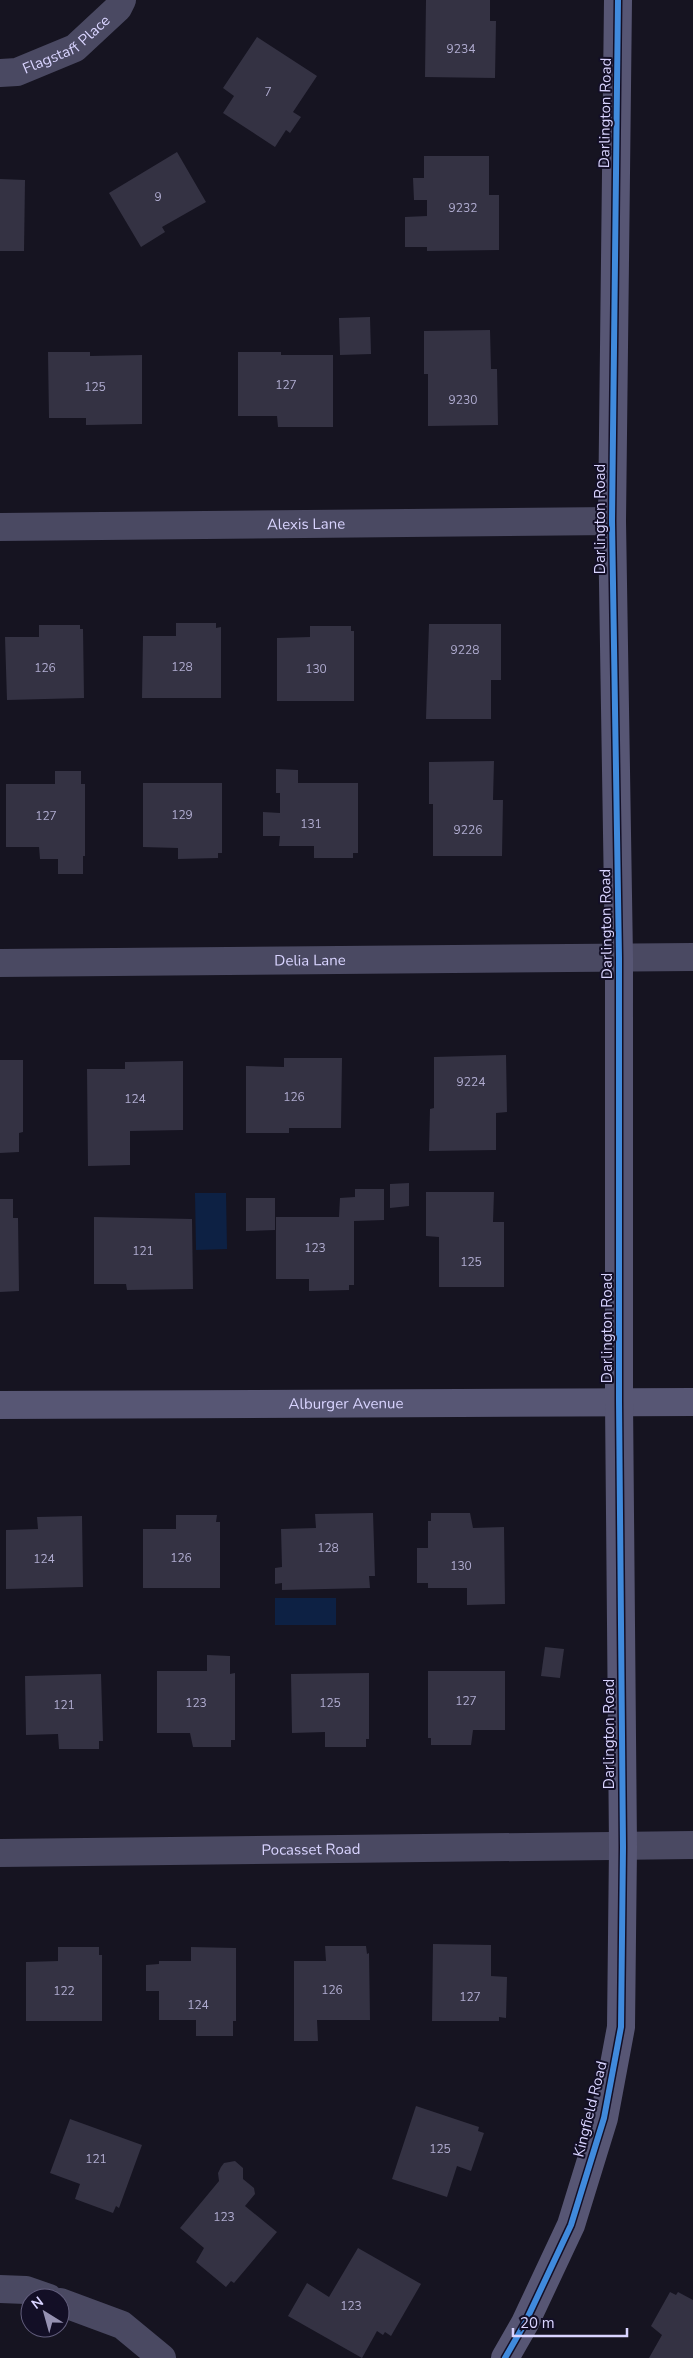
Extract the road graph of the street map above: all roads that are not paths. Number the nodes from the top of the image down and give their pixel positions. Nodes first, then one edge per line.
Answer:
1 (122, 0) edge
2 (618, 0) edge
3 (0, 73) edge
4 (612, 522) junction
5 (0, 527) edge
6 (693, 957) edge
7 (620, 958) junction
8 (0, 963) edge
9 (619, 1402) junction
10 (693, 1402) edge
11 (0, 1405) edge
12 (693, 1845) edge
13 (623, 1847) junction
14 (0, 1853) edge
15 (0, 2289) edge
16 (20, 2290) edge
17 (70, 2306) edge
18 (162, 2358) edge
19 (505, 2358) edge

1 - 3 street, Flagstaff Place
2 - 4 street, Darlington Road
4 - 5 street, Alexis Lane
4 - 7 street, Darlington Road
6 - 7 street, Delia Lane
7 - 8 street, Delia Lane
7 - 9 street, Darlington Road
9 - 10 street, Alburger Avenue
9 - 11 street, Alburger Avenue
9 - 13 street, Darlington Road
12 - 13 street, Pocasset Road
13 - 14 street, Pocasset Road
13 - 19 street, Kingfield Road
15 - 16 street
17 - 18 street

